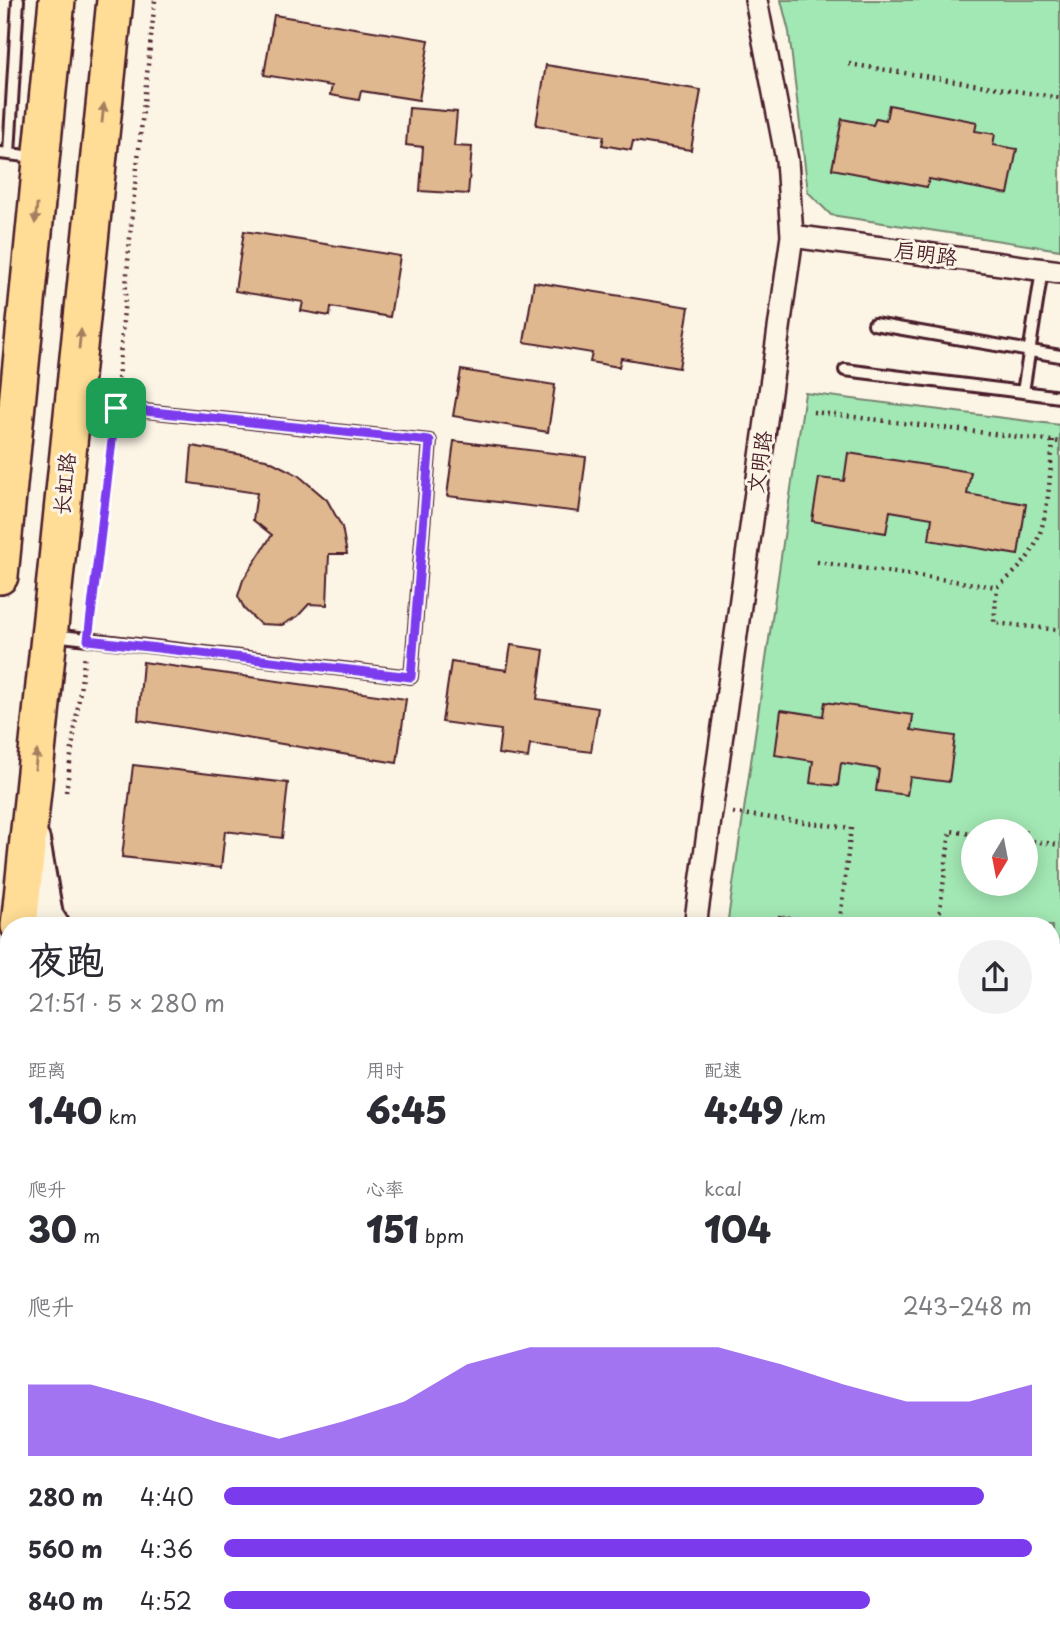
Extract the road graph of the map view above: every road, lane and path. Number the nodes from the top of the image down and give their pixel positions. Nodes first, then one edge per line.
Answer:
1 (18, 0) edge
2 (57, 0) edge
3 (115, 0) edge
4 (155, 0) edge
5 (756, 0) edge
6 (849, 64) dead end
7 (1060, 98) edge
8 (17, 155) edge
9 (792, 236) junction
10 (1051, 271) edge
11 (874, 324) dead end
12 (1029, 351) junction
13 (1060, 356) edge
14 (845, 370) dead end
15 (1023, 392) junction
16 (1060, 397) edge
17 (73, 403) junction
18 (116, 408) junction
19 (813, 412) dead end
20 (1053, 441) junction
21 (1060, 442) edge
22 (817, 562) dead end
23 (0, 576) edge
24 (997, 587) junction
25 (1060, 630) edge
26 (49, 634) junction
27 (88, 640) junction
28 (65, 805) dead end
29 (710, 810) junction
30 (31, 811) junction
31 (961, 832) edge
32 (1038, 842) edge
33 (1060, 845) edge
34 (20, 917) edge
35 (50, 917) edge
36 (696, 917) edge
37 (840, 917) edge
38 (939, 917) edge

1 - 8 lane
2 - 8 highway
17 -> 3 highway, 长虹路
4 - 18 path
5 - 9 street, 文明路
6 - 7 path
8 -> 23 highway
9 - 10 street, 启明路
9 - 29 street, 文明路
10 - 12 lane
11 - 12 lane
12 - 13 lane
12 - 15 lane
14 - 15 lane
15 - 16 lane
17 - 18 lane
17 - 26 highway, 长虹路
18 - 27 path
18 - 27 lane
19 - 20 path
20 - 21 path
20 - 24 path
22 - 24 path
24 - 25 path
26 - 27 lane
30 -> 26 highway, 长虹路
27 - 28 path
29 - 36 street, 文明路
29 - 37 path
30 - 34 highway, 长虹路
30 - 35 street
31 - 38 path
32 - 33 path

